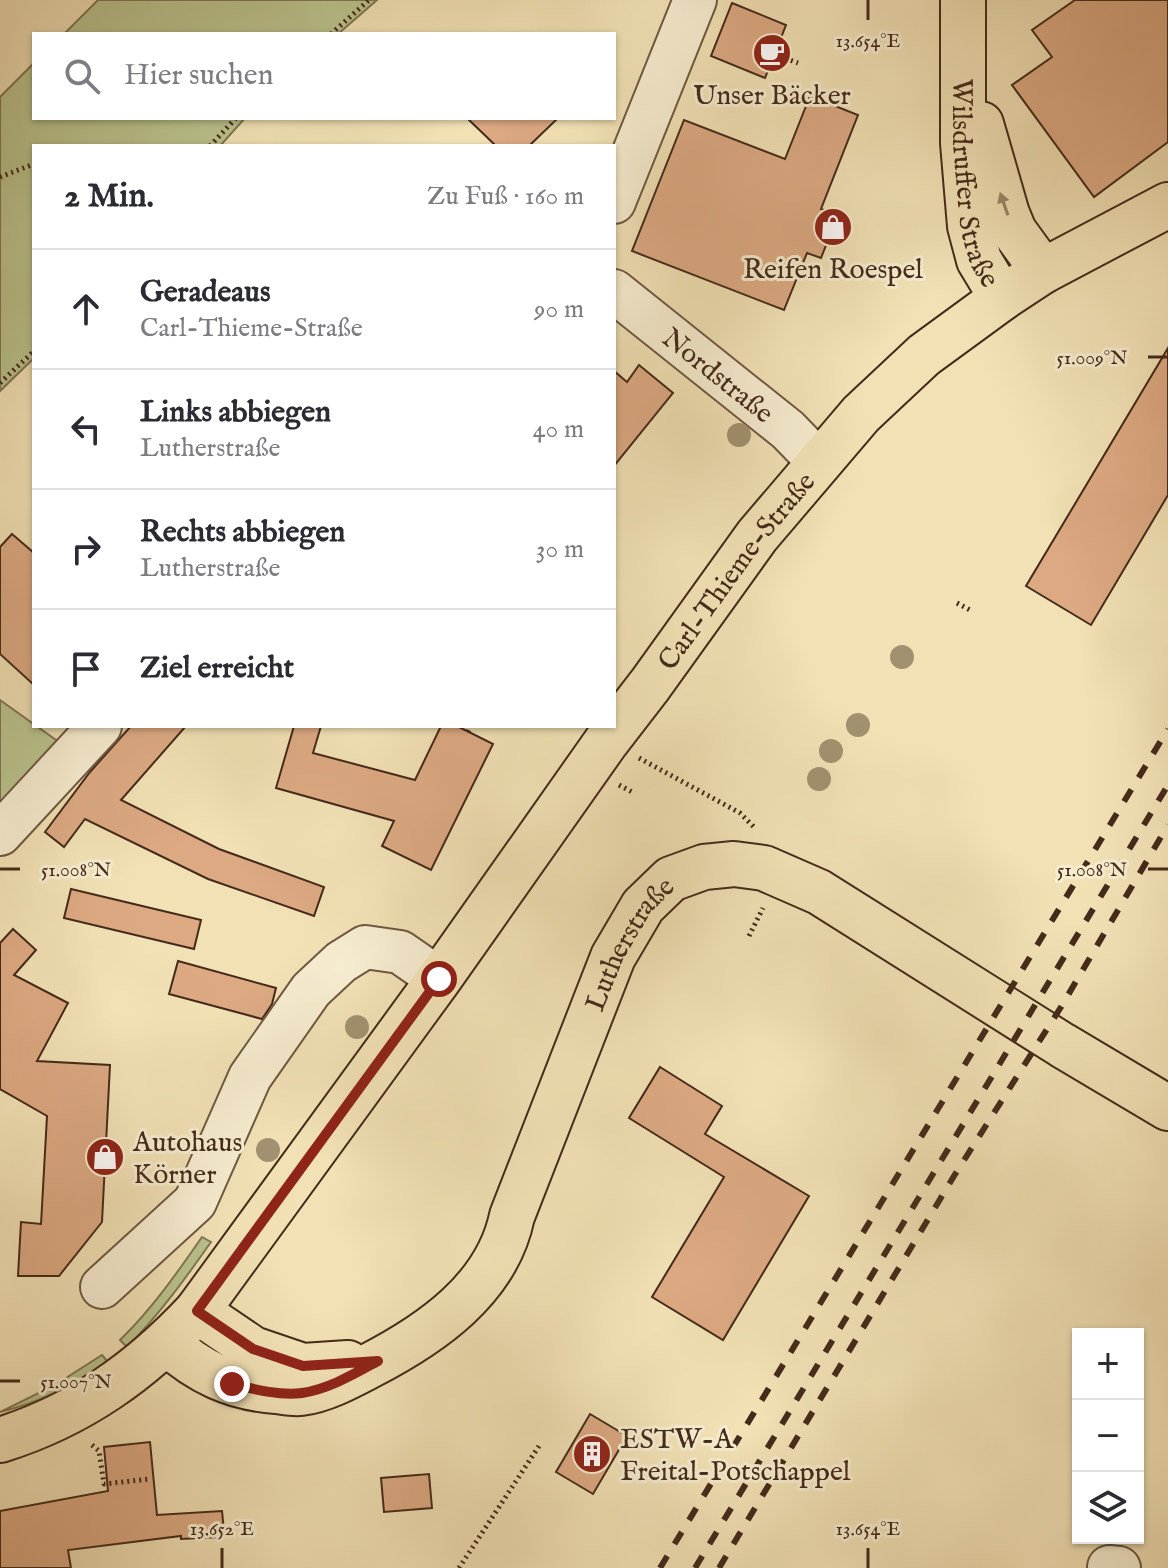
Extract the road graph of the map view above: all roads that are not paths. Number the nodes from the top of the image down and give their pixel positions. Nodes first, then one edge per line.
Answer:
1 (695, 0) edge
2 (963, 0) edge
3 (964, 61) junction
4 (616, 197) edge
5 (1168, 205) edge
6 (1043, 271) junction
7 (616, 293) edge
8 (1002, 298) junction
9 (819, 462) junction
10 (98, 728) edge
11 (0, 834) edge
12 (439, 979) junction
13 (1168, 1108) edge
14 (102, 1287) dead end
15 (197, 1311) junction
16 (167, 1343) junction
17 (378, 1361) junction
18 (0, 1440) edge
19 (1109, 1567) edge
20 (1119, 1568) edge

1 - 4 street
2 - 3 main road, Wilsdruffer Straße
6 -> 3 main road, Wilsdruffer Straße
3 - 8 main road, Wilsdruffer Straße
5 - 6 main road, Carl-Thieme-Straße
6 - 8 main road, Carl-Thieme-Straße
7 - 9 street, Nordstraße
8 - 9 main road, Carl-Thieme-Straße
9 - 12 main road, Carl-Thieme-Straße
10 - 11 street
12 - 14 street
12 - 15 main road, Carl-Thieme-Straße
13 - 17 main road, Lutherstraße
15 - 16 main road, Carl-Thieme-Straße
15 - 17 main road, Lutherstraße
16 - 17 main road, Lutherstraße
16 - 18 main road
19 - 20 street

